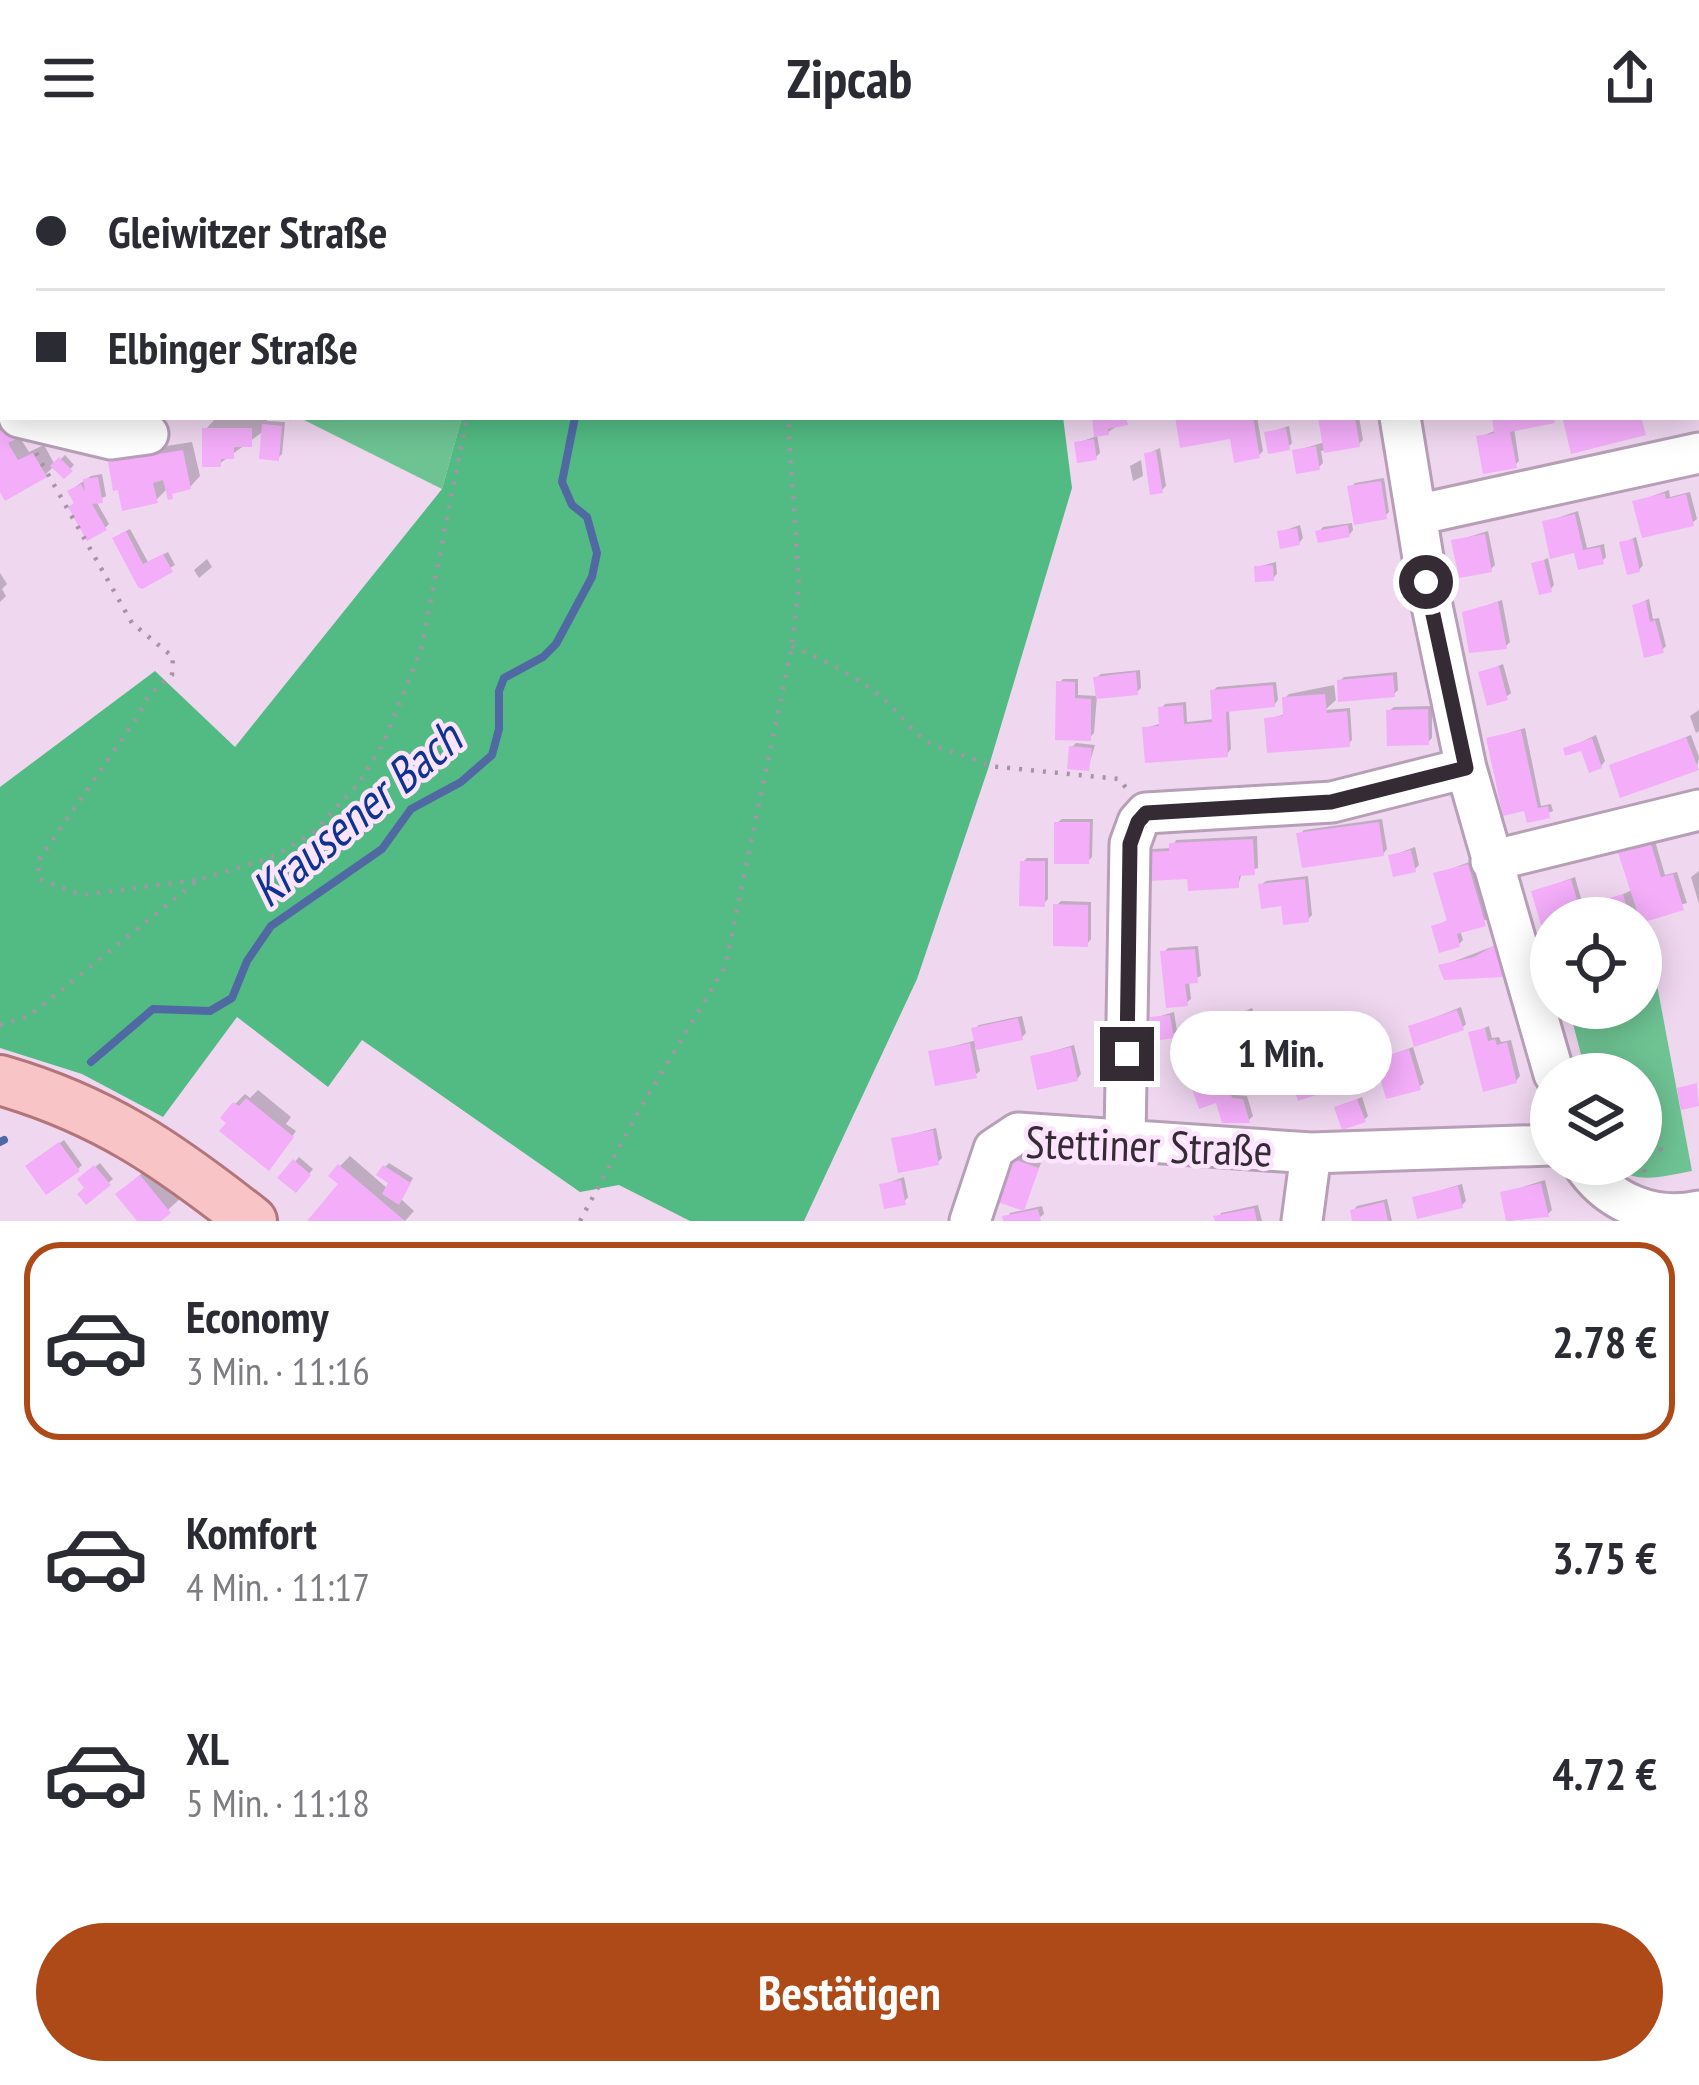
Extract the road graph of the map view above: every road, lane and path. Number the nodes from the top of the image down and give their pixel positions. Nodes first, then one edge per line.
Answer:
1 (464, 420) edge
2 (788, 420) edge
3 (1400, 420) edge
4 (12, 421) edge
5 (148, 434) dead end
6 (1699, 453) edge
7 (1416, 515) junction
8 (792, 646) junction
9 (1466, 768) junction
10 (1699, 810) edge
11 (1146, 813) junction
12 (1491, 861) junction
13 (199, 880) junction
14 (0, 1025) edge
15 (1549, 1053) edge
16 (0, 1080) edge
17 (1125, 1138) junction
18 (1530, 1146) edge
19 (1311, 1153) junction
20 (1601, 1185) edge
21 (1647, 1185) edge
22 (1699, 1211) edge
23 (1651, 1215) edge
24 (250, 1221) edge
25 (580, 1221) edge
26 (970, 1221) edge
27 (1302, 1221) edge

1 - 13 path
2 - 8 path
3 - 7 street
4 - 5 street
4 - 13 path
6 - 7 street
7 - 9 street
8 - 11 path
8 - 25 path
9 - 11 street
9 - 12 street
10 - 12 street
11 - 17 street
12 - 15 street
13 - 14 path
16 - 24 main road
17 - 19 street, Stettiner Straße
17 - 26 street, Stettiner Straße
18 - 19 street, Stettiner Straße
19 - 27 street, Stettiner Straße
20 - 23 street
21 - 23 path
22 - 23 street

